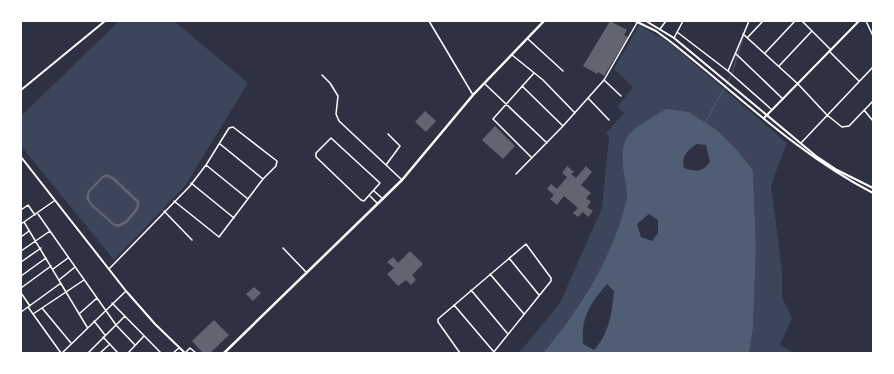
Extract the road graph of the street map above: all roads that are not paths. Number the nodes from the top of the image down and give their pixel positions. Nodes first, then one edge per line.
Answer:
1 (105, 21) edge
2 (429, 21) edge
3 (544, 21) edge
4 (637, 21) edge
5 (646, 21) edge
6 (666, 21) edge
7 (683, 21) edge
8 (749, 21) edge
9 (763, 21) edge
10 (795, 21) edge
11 (802, 21) edge
12 (858, 21) edge
13 (866, 21) edge
14 (659, 29) junction
15 (677, 32) junction
16 (812, 32) junction
17 (744, 35) junction
18 (873, 36) edge
19 (747, 37) junction
20 (674, 38) junction
21 (528, 39) junction
22 (830, 50) junction
23 (765, 53) junction
24 (736, 54) junction
25 (512, 55) junction
26 (779, 66) junction
27 (873, 68) edge
28 (563, 71) dead end
29 (729, 71) junction
30 (534, 74) junction
31 (322, 75) dead end
32 (604, 80) junction
33 (724, 82) junction
34 (860, 82) junction
35 (485, 84) junction
36 (798, 84) junction
37 (522, 86) junction
38 (21, 90) edge
39 (474, 96) junction
40 (621, 96) dead end
41 (588, 98) junction
42 (783, 99) junction
43 (873, 101) edge
44 (505, 103) junction
45 (772, 110) junction
46 (864, 110) junction
47 (575, 112) junction
48 (767, 115) junction
49 (827, 115) junction
50 (764, 118) junction
51 (609, 120) dead end
52 (873, 121) edge
53 (563, 126) junction
54 (388, 134) dead end
55 (547, 143) junction
56 (800, 143) junction
57 (219, 144) junction
58 (21, 157) edge
59 (532, 158) junction
60 (206, 164) junction
61 (386, 165) junction
62 (516, 174) dead end
63 (263, 179) junction
64 (402, 180) junction
65 (191, 183) junction
66 (873, 188) edge
67 (374, 191) junction
68 (872, 193) edge
69 (370, 196) junction
70 (249, 199) junction
71 (383, 200) junction
72 (54, 201) junction
73 (174, 201) junction
74 (378, 204) junction
75 (21, 210) edge
76 (164, 211) junction
77 (37, 214) junction
78 (234, 218) junction
79 (24, 222) junction
80 (21, 224) edge
81 (30, 231) junction
82 (50, 231) junction
83 (21, 237) edge
84 (36, 240) junction
85 (192, 240) dead end
86 (41, 248) junction
87 (283, 248) dead end
88 (21, 251) edge
89 (46, 258) junction
90 (68, 258) junction
91 (509, 258) junction
92 (21, 262) edge
93 (51, 266) junction
94 (75, 267) junction
95 (53, 269) junction
96 (109, 269) junction
97 (307, 274) junction
98 (490, 274) junction
99 (21, 276) edge
100 (59, 280) junction
101 (84, 280) junction
102 (61, 283) junction
103 (21, 288) edge
104 (471, 290) junction
105 (126, 291) junction
106 (65, 292) junction
107 (21, 293) edge
108 (540, 296) junction
109 (97, 298) junction
110 (112, 304) junction
111 (454, 305) junction
112 (29, 307) junction
113 (42, 308) junction
114 (105, 310) junction
115 (21, 312) edge
116 (33, 314) junction
117 (79, 314) junction
118 (524, 314) junction
119 (125, 316) junction
120 (94, 321) junction
121 (116, 325) junction
122 (87, 327) junction
123 (508, 333) junction
124 (104, 336) junction
125 (144, 336) junction
126 (71, 344) junction
127 (110, 344) junction
128 (136, 345) junction
129 (179, 348) junction
130 (116, 350) junction
131 (493, 352) edge
132 (61, 353) edge
133 (88, 353) edge
134 (100, 353) edge
135 (114, 353) edge
136 (118, 353) edge
137 (128, 353) edge
138 (161, 353) edge
139 (174, 353) edge
140 (185, 353) edge
141 (196, 353) edge
142 (224, 353) edge
143 (460, 353) edge

1 - 38 main road
2 - 39 street
3 - 21 main road
4 - 32 street
4 - 33 main road
5 - 14 main road
6 - 14 street
7 - 15 street
8 - 17 street
9 - 19 street
10 - 23 street
11 - 16 street
12 - 22 main road
13 - 18 street
14 - 20 main road
15 - 20 street
15 - 29 street
16 - 22 street
16 - 26 street
17 - 19 street
17 - 24 street
19 - 23 street
20 - 33 main road
21 - 25 main road
21 - 28 street
22 - 34 street
22 - 36 main road
23 - 26 street
24 - 29 street
24 - 42 street
25 - 30 street
25 - 35 main road
26 - 36 street
27 - 34 street
29 - 45 street
30 - 37 street
30 - 47 street
31 - 61 street
32 - 40 street
32 - 41 street
33 - 48 main road
33 - 50 main road
34 - 49 street
35 - 39 main road
35 - 44 street
36 - 42 main road
36 - 49 street
37 - 44 street
37 - 53 street
39 - 64 main road
41 - 47 street
41 - 51 street
42 - 45 main road
43 - 46 street
44 - 55 street
44 - 59 street
45 - 48 main road
46 - 49 street
46 - 52 street
47 - 53 street
48 - 50 main road
48 - 56 main road
49 - 56 street
50 - 68 main road
53 - 55 street
54 - 61 street
55 - 59 street
56 - 66 main road
57 - 60 street
57 - 63 street
57 - 63 street
58 - 72 main road
59 - 62 street
60 - 65 street
60 - 70 street
61 - 64 street
63 - 70 street
64 - 71 main road
65 - 73 street
65 - 78 street
66 - 68 street
67 - 69 street
67 - 69 street
67 - 71 street
69 - 74 street
70 - 78 street
71 - 74 main road
72 - 77 street
72 - 96 main road
73 - 76 street
73 - 78 street
74 - 97 main road
75 - 77 street
76 - 85 street
76 - 96 street
77 - 79 street
77 - 82 street
79 - 80 street
79 - 81 street
81 - 83 street
81 - 84 street
82 - 84 street
82 - 90 street
84 - 86 street
84 - 88 street
86 - 89 street
86 - 92 street
87 - 97 street
89 - 93 street
89 - 99 street
90 - 94 street
90 - 95 street
91 - 98 street
91 - 108 street
91 - 108 street
93 - 95 street
93 - 103 street
94 - 100 street
94 - 101 street
95 - 100 street
96 - 105 main road
97 - 142 main road
98 - 104 street
98 - 118 street
100 - 102 street
101 - 106 street
101 - 109 street
102 - 106 street
102 - 112 street
104 - 111 street
104 - 123 street
105 - 110 street
105 - 129 main road
106 - 113 street
106 - 117 street
107 - 112 street
108 - 118 street
109 - 114 street
109 - 117 street
110 - 114 street
110 - 119 street
111 - 131 street
111 - 143 street
112 - 115 street
112 - 116 street
113 - 116 street
113 - 126 street
114 - 120 street
114 - 121 street
116 - 132 street
117 - 122 street
118 - 123 street
119 - 121 street
119 - 125 street
120 - 122 street
120 - 124 street
121 - 124 street
121 - 128 street
122 - 126 street
123 - 131 street
124 - 127 street
124 - 133 street
125 - 128 street
125 - 138 street
126 - 132 street
127 - 130 street
127 - 134 street
128 - 137 street
129 - 139 street
129 - 140 main road
130 - 135 street
130 - 136 street
140 - 141 street

